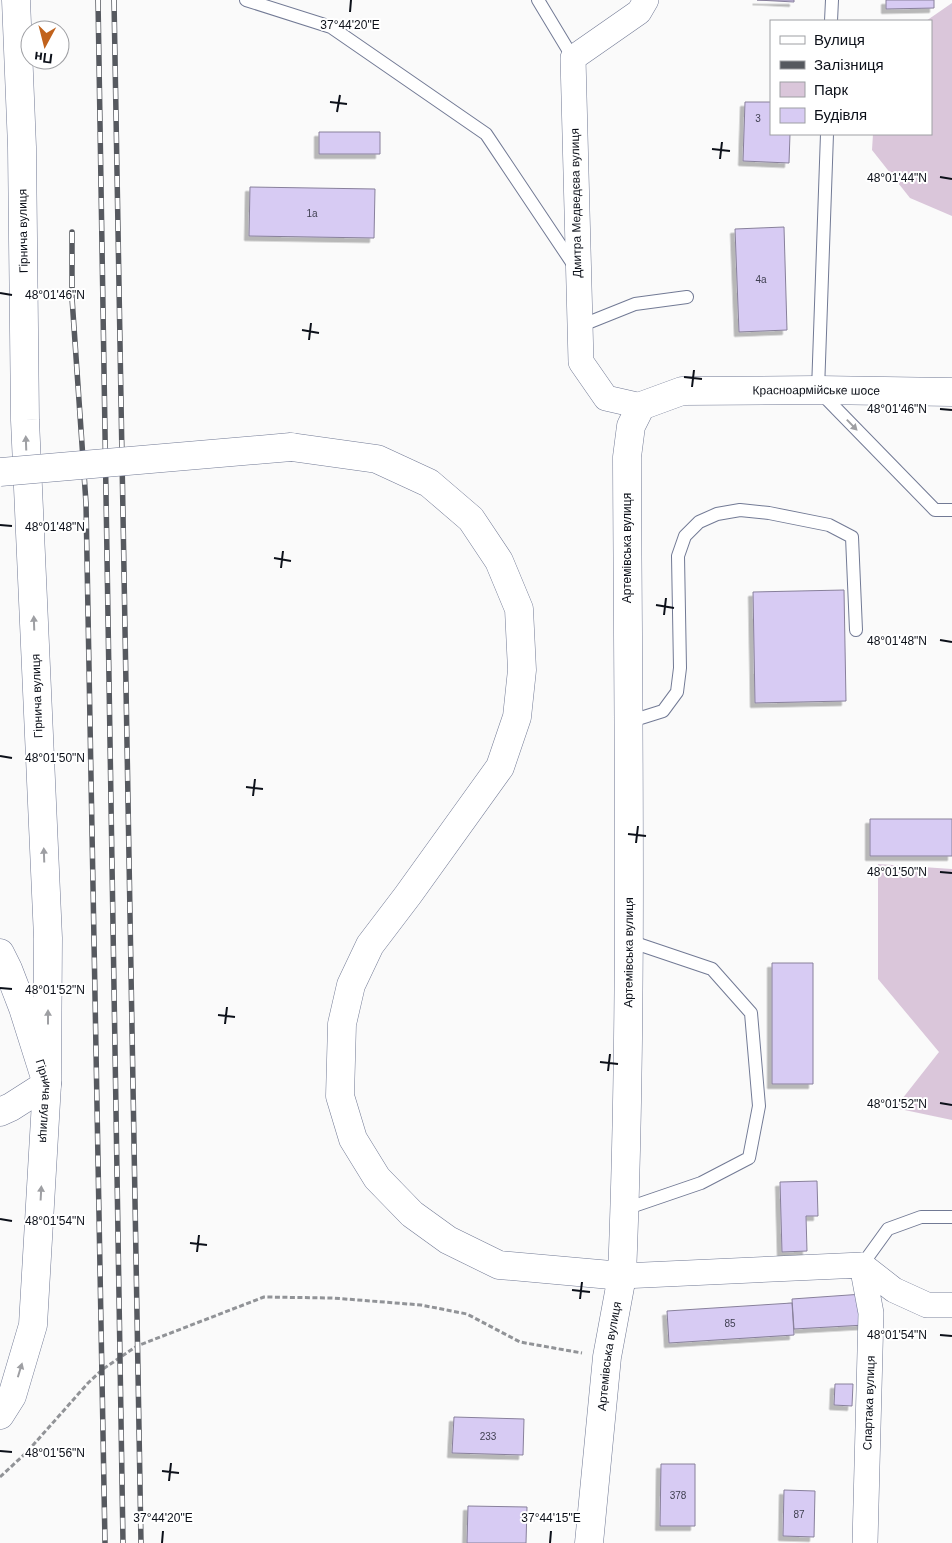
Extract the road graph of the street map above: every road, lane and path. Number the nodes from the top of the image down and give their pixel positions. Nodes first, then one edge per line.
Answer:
1 (16, 0) edge
2 (246, 0) edge
3 (538, 0) edge
4 (646, 0) edge
5 (832, 0) edge
6 (831, 20) edge
7 (573, 58) junction
8 (827, 135) edge
9 (578, 271) junction
10 (687, 298) dead end
11 (580, 326) junction
12 (818, 390) junction
13 (952, 392) edge
14 (641, 406) junction
15 (0, 472) edge
16 (952, 510) edge
17 (856, 630) dead end
18 (628, 722) junction
19 (629, 941) junction
20 (0, 954) edge
21 (47, 1084) junction
22 (0, 1112) edge
23 (625, 1209) junction
24 (952, 1216) edge
25 (862, 1265) junction
26 (622, 1276) junction
27 (952, 1305) edge
28 (607, 1357) junction
29 (0, 1415) edge
30 (0, 1477) edge
31 (589, 1543) edge
32 (865, 1543) edge

21 -> 1 main road, Гірнича вулиця
2 - 9 lane
3 - 7 lane
4 - 7 street
5 - 6 lane
7 - 9 street, Дмитра Медведєва вулиця
8 - 12 lane
9 - 11 street, Дмитра Медведєва вулиця
10 - 11 lane
11 - 14 street, Дмитра Медведєва вулиця
12 - 13 main road, Красноармійське шосе
12 - 14 main road, Красноармійське шосе
12 -> 16 lane
14 - 18 main road, Артемівська вулиця
15 - 26 main road, bridge
17 - 18 lane
18 - 19 main road, Артемівська вулиця
19 - 23 main road, Артемівська вулиця
19 - 23 lane
20 - 21 main road
21 - 22 main road
29 -> 21 main road, Гірнича вулиця
23 - 26 main road, Артемівська вулиця
24 - 25 lane
25 - 26 street
25 - 27 street
25 - 32 street, Спартака вулиця
26 - 28 main road, Артемівська вулиця
28 - 30 path
28 - 31 main road, Артемівська вулиця

